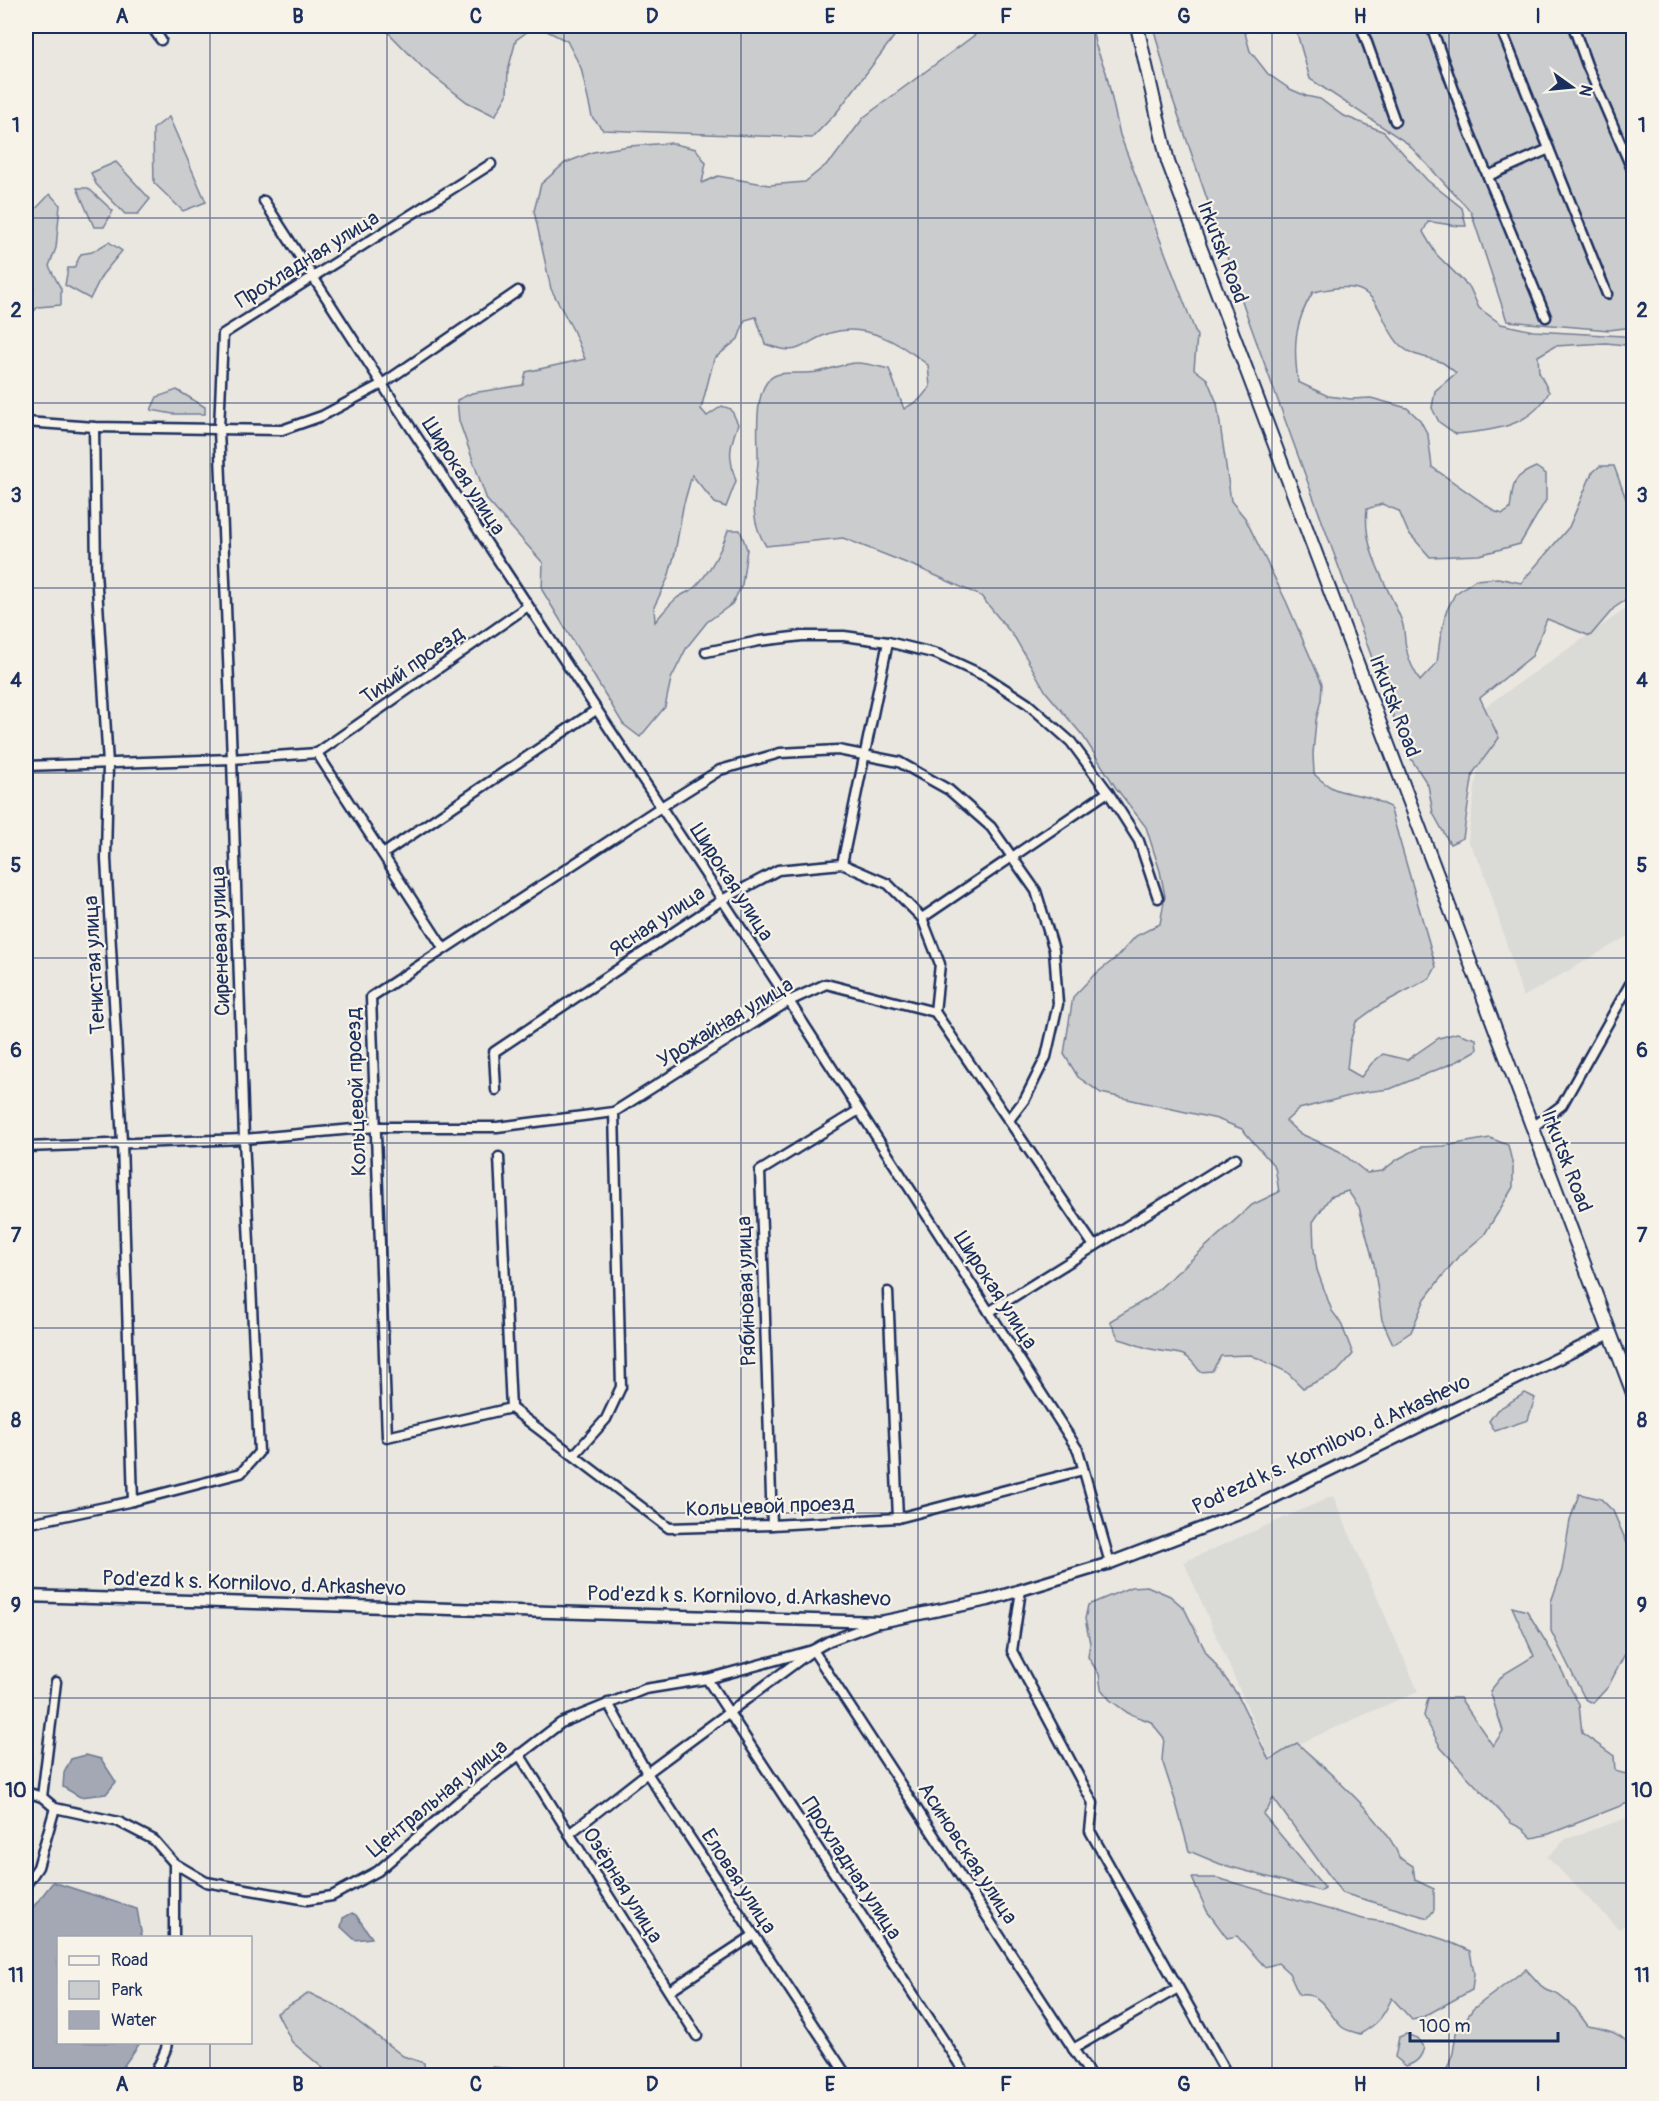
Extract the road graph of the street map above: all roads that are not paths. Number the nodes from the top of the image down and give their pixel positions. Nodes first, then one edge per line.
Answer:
1 (151, 26) edge
2 (1137, 26) edge
3 (1361, 26) edge
4 (1431, 26) edge
5 (1500, 26) edge
6 (1573, 26) edge
7 (161, 40) dead end
8 (1395, 121) dead end
9 (1549, 149) junction
10 (491, 164) dead end
11 (1634, 174) edge
12 (1488, 176) junction
13 (264, 201) dead end
14 (312, 278) junction
15 (518, 291) dead end
16 (1607, 294) dead end
17 (1546, 317) dead end
18 (382, 384) junction
19 (26, 422) edge
20 (94, 427) junction
21 (219, 429) junction
22 (528, 606) junction
23 (888, 642) junction
24 (706, 652) dead end
25 (596, 710) junction
26 (317, 753) junction
27 (865, 755) junction
28 (232, 759) junction
29 (108, 764) junction
30 (26, 766) edge
31 (1108, 792) junction
32 (661, 807) junction
33 (383, 854) junction
34 (1012, 857) junction
35 (842, 864) junction
36 (1158, 898) dead end
37 (722, 900) junction
38 (922, 918) junction
39 (444, 949) junction
40 (1634, 977) edge
41 (789, 1001) junction
42 (935, 1012) junction
43 (496, 1090) dead end
44 (859, 1110) junction
45 (614, 1112) junction
46 (1009, 1120) junction
47 (375, 1127) junction
48 (1533, 1127) junction
49 (244, 1139) junction
50 (122, 1142) junction
51 (26, 1147) edge
52 (499, 1157) dead end
53 (1236, 1158) dead end
54 (1094, 1246) junction
55 (888, 1292) dead end
56 (989, 1312) junction
57 (1610, 1333) junction
58 (1634, 1396) edge
59 (511, 1407) junction
60 (574, 1455) junction
61 (1083, 1470) junction
62 (133, 1502) junction
63 (898, 1518) junction
64 (26, 1524) edge
65 (772, 1525) junction
66 (1110, 1563) junction
67 (1021, 1590) junction
68 (26, 1596) edge
69 (880, 1622) junction
70 (813, 1650) junction
71 (707, 1679) junction
72 (56, 1682) dead end
73 (608, 1703) junction
74 (729, 1713) junction
75 (519, 1754) junction
76 (647, 1773) junction
77 (26, 1792) edge
78 (42, 1797) junction
79 (55, 1808) junction
80 (569, 1834) junction
81 (174, 1863) junction
82 (26, 1885) edge
83 (754, 1935) junction
84 (174, 1936) edge
85 (1178, 1988) junction
86 (669, 1991) junction
87 (697, 2036) dead end
88 (167, 2044) edge
89 (1073, 2049) junction
90 (154, 2076) edge
91 (847, 2076) edge
92 (967, 2076) edge
93 (1091, 2076) edge
94 (1228, 2076) edge

1 - 7 street
2 - 48 main road, Irkutsk Road
3 - 8 street
4 - 12 street
5 - 9 street
6 - 11 street
9 - 12 street
9 - 16 street
10 - 14 street, Прохладная улица
12 - 17 street
13 - 14 street, Широкая улица
14 - 18 street, Широкая улица
14 - 21 street, Прохладная улица
15 - 18 street
18 - 21 street
18 - 22 street, Широкая улица
19 - 20 street
20 - 21 street
20 - 29 street, Тенистая улица
21 - 28 street, Сиреневая улица
22 - 25 street, Широкая улица
22 - 26 street, Тихий проезд
23 - 24 street
23 - 27 street
23 - 31 street
25 - 32 street, Широкая улица
25 - 33 street
26 - 28 street
26 - 33 street
27 - 32 street, Кольцевой проезд
27 - 34 street, Кольцевой проезд
27 - 35 street
28 - 29 street
28 - 49 street, Сиреневая улица
29 - 30 street
29 - 50 street, Тенистая улица
31 - 34 street
31 - 36 street
32 - 37 street, Широкая улица
32 - 39 street, Кольцевой проезд
33 - 39 street
34 - 38 street
34 - 46 street, Кольцевой проезд
35 - 37 street, Ясная улица
35 - 38 street, Ясная улица
37 - 41 street, Широкая улица
37 - 43 street, Ясная улица
38 - 42 street, Ясная улица
39 - 47 street, Кольцевой проезд
40 - 48 street
41 - 42 street, Урожайная улица
41 - 44 street, Широкая улица
41 - 45 street, Урожайная улица
42 - 46 street
44 - 56 street, Широкая улица
44 - 65 street, Рябиновая улица
45 - 47 street
45 - 60 street
46 - 54 street
47 - 49 street
47 - 59 street, Кольцевой проезд
48 - 57 main road, Irkutsk Road
49 - 50 street
49 - 62 street, Сиреневая улица
50 - 51 street
50 - 62 street, Тенистая улица
52 - 59 street
53 - 54 street
54 - 56 street
55 - 63 street
56 - 61 street, Широкая улица
57 - 58 main road, Irkutsk Road
57 - 66 street, Pod'ezd k s. Kornilovo, d.Arkashevo
59 - 60 street, Кольцевой проезд
60 - 65 street, Кольцевой проезд
61 - 63 street, Кольцевой проезд
61 - 66 street, Широкая улица
62 - 64 street
63 - 65 street, Кольцевой проезд
66 - 67 street, Pod'ezd k s. Kornilovo, d.Arkashevo
67 - 69 street, Pod'ezd k s. Kornilovo, d.Arkashevo
67 - 85 street
68 - 69 street, Pod'ezd k s. Kornilovo, d.Arkashevo
69 - 70 street, Центральная улица
70 - 71 street, Центральная улица
70 - 74 street
70 - 89 street, Асиновская улица
71 - 73 street, Центральная улица
71 - 74 street, Прохладная улица
72 - 78 street
73 - 75 street, Центральная улица
73 - 76 street, Еловая улица
74 - 76 street
74 - 92 street, Прохладная улица
75 - 80 street, Озёрная улица
75 - 81 street, Центральная улица
76 - 80 street
76 - 83 street, Еловая улица
77 - 78 street, Центральная улица
78 - 79 street, Центральная улица
79 - 81 street, Центральная улица
79 - 82 street
80 - 86 street, Озёрная улица
81 - 84 street
83 - 86 street
83 - 91 street, Еловая улица
85 - 89 street
85 - 94 street
86 - 87 street, Озёрная улица
88 - 90 street
89 - 93 street, Асиновская улица

